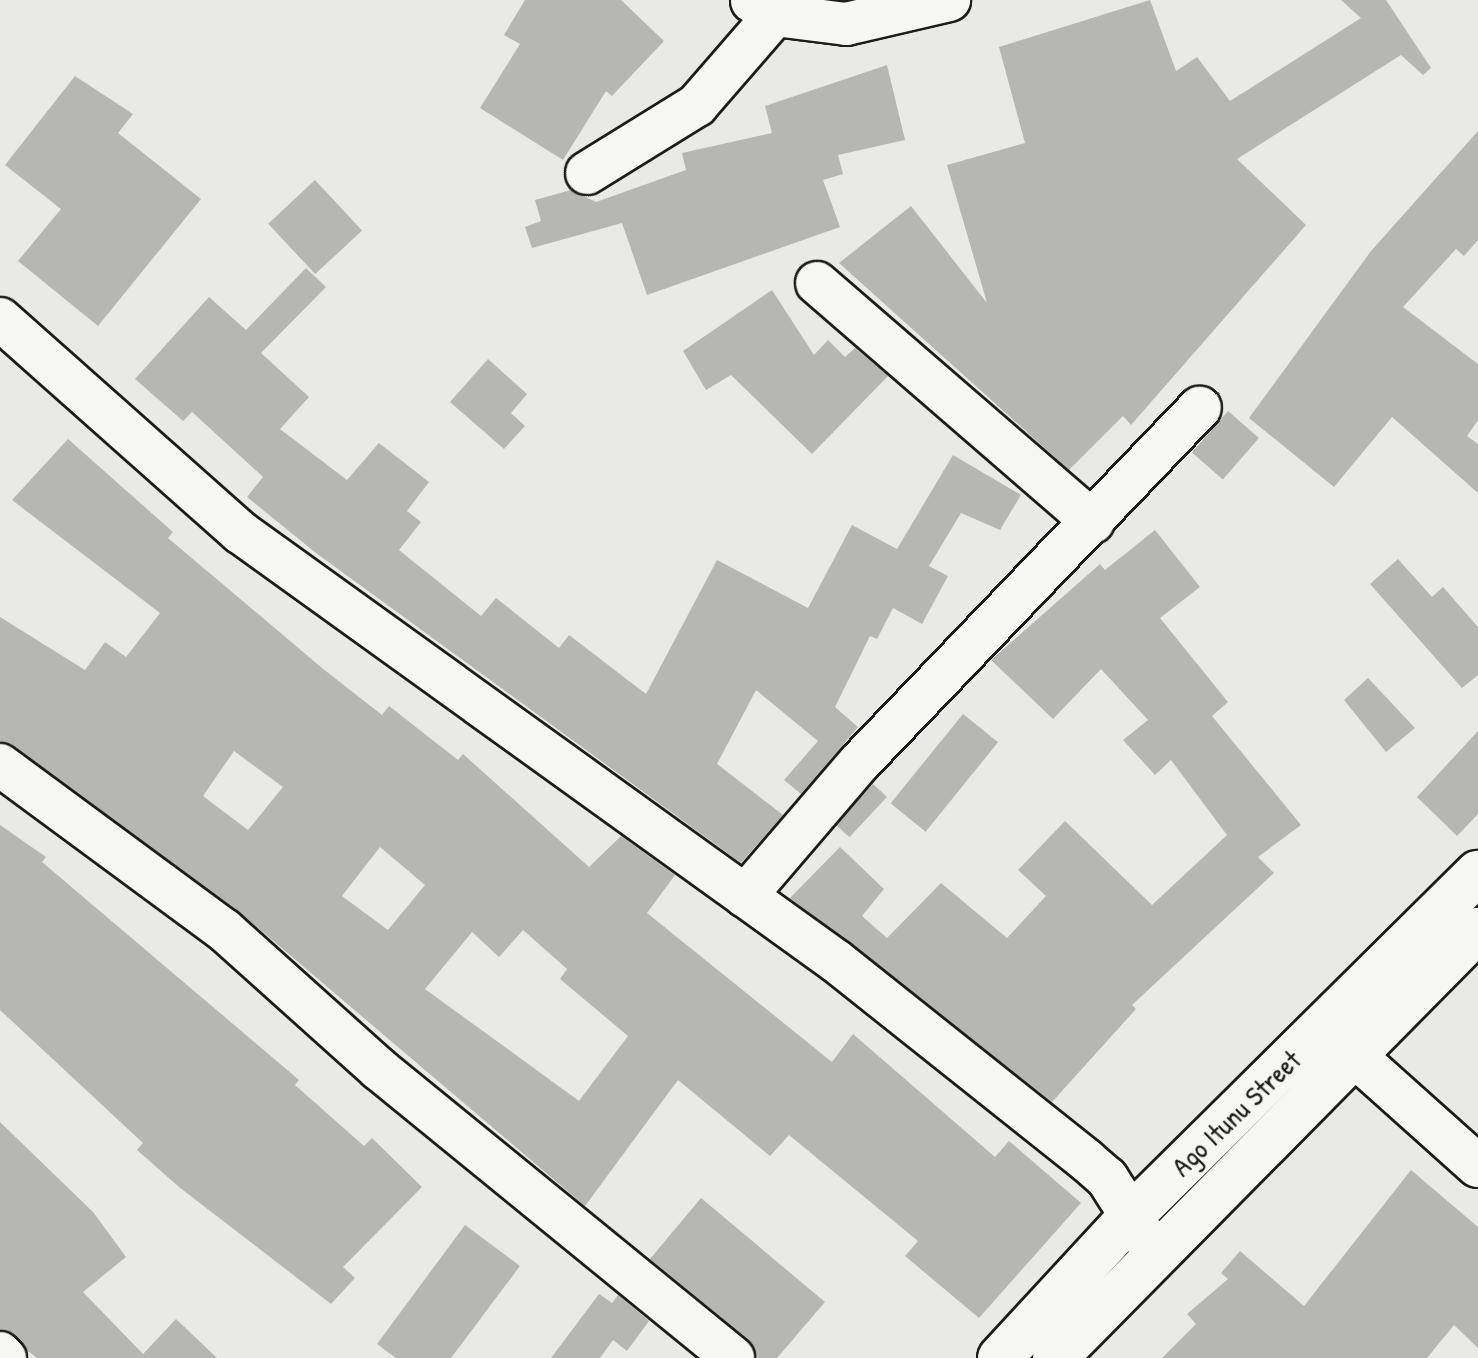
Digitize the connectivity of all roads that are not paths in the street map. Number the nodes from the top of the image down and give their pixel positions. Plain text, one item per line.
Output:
1 (949, 0) edge
2 (763, 8) edge
3 (587, 173) dead end
4 (817, 283) dead end
5 (0, 319) edge
6 (1200, 408) dead end
7 (1093, 522) junction
8 (0, 765) edge
9 (1478, 873) edge
10 (745, 896) junction
11 (1478, 930) edge
12 (1357, 1058) junction
13 (1478, 1166) edge
14 (1131, 1216) junction
15 (1156, 1256) junction
16 (1073, 1352) edge
17 (0, 1353) edge
18 (5, 1358) edge
19 (733, 1358) edge
20 (1000, 1358) edge

1 - 2 street
2 - 3 street
4 - 7 street
5 - 10 street
6 - 7 street
7 - 10 street
8 - 19 street
9 - 14 main road, Ago Itunu Street
10 - 14 street
11 - 12 main road, Ago Itunu Street
12 - 13 street
12 - 15 main road, Ago Itunu Street
14 - 15 street
14 - 20 main road, Ago Itunu Street
15 - 16 main road, Ago Itunu Street
17 - 18 street

